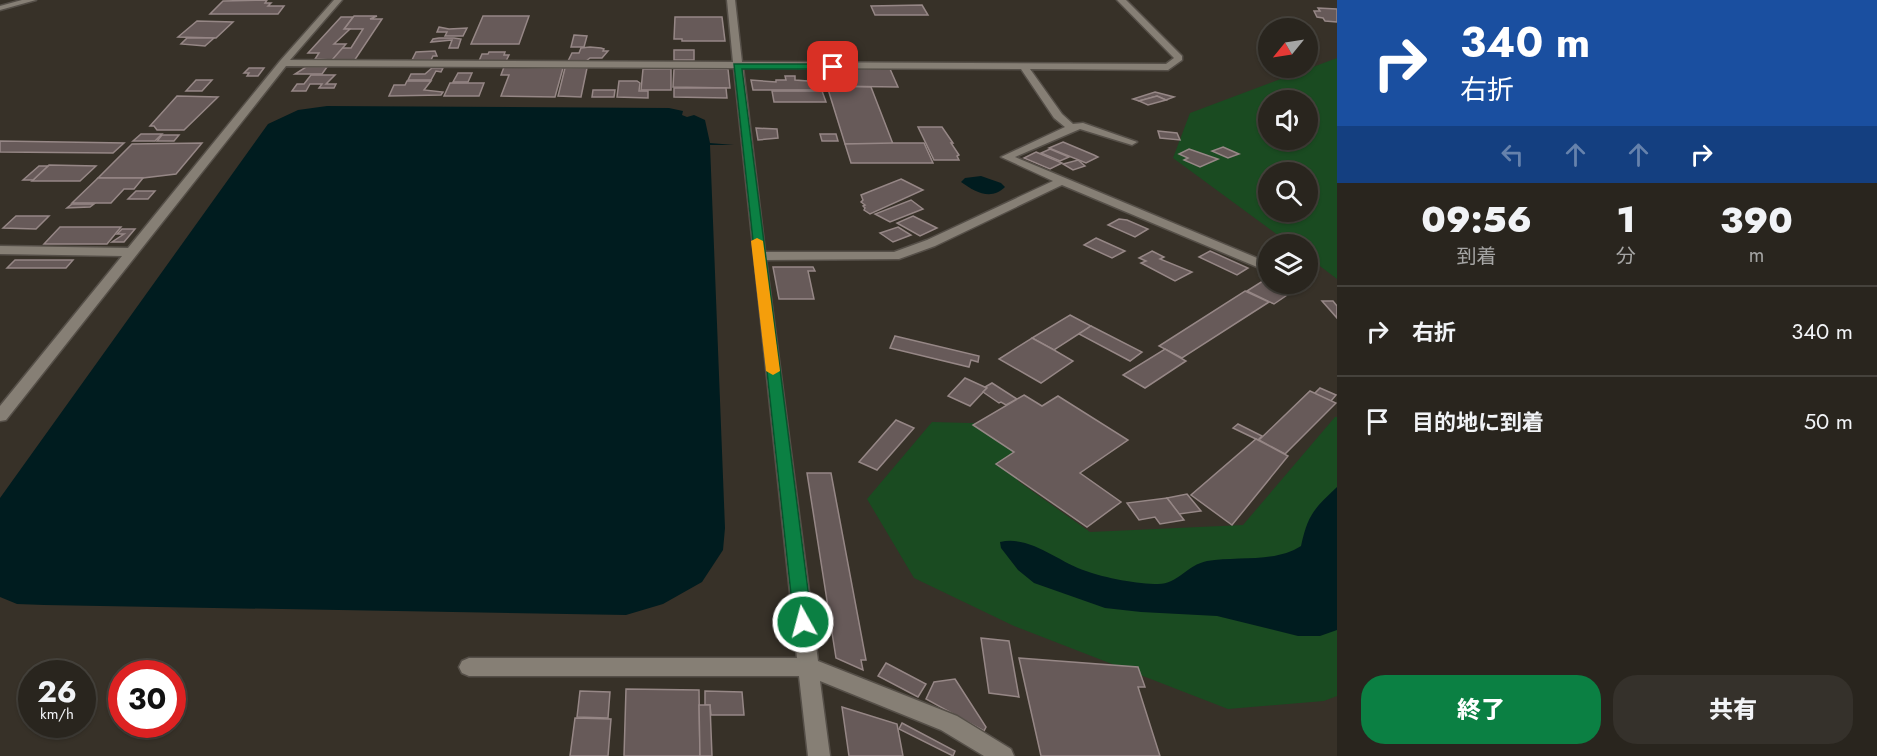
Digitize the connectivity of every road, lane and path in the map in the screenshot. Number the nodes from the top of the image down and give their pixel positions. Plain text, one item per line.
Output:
1 (32, 0) edge
2 (338, 0) edge
3 (731, 0) edge
4 (1121, 0) edge
5 (0, 8) edge
6 (283, 63) junction
7 (737, 66) junction
8 (1025, 68) junction
9 (1072, 128) junction
10 (1132, 142) dead end
11 (1062, 181) junction
12 (0, 250) edge
13 (131, 252) junction
14 (759, 256) junction
15 (1258, 263) edge
16 (0, 416) edge
17 (469, 667) dead end
18 (809, 668) junction
19 (819, 756) edge
20 (1003, 756) edge

1 - 5 street
2 - 6 street
3 - 7 street
4 - 8 street
6 - 7 street
6 - 13 street
7 - 8 street
7 - 14 street
8 - 9 street
9 - 10 street
9 - 11 street
11 - 14 street
11 - 15 street
12 - 13 street
13 - 16 street
14 - 18 street
17 - 18 street
18 - 19 street
18 - 20 street

